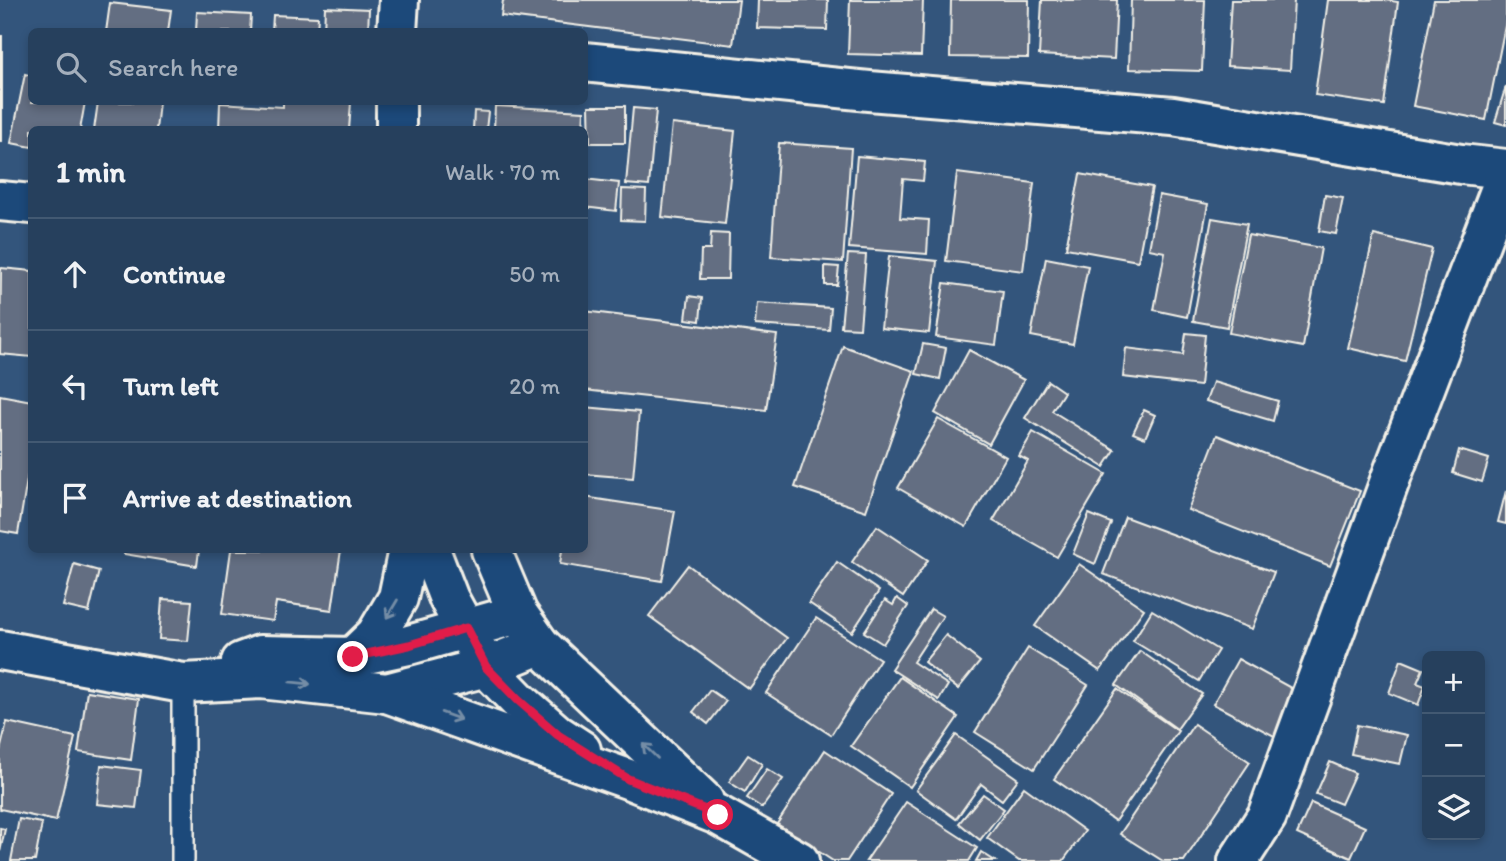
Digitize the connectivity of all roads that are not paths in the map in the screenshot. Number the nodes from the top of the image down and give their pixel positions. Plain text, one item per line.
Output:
1 (399, 0) edge
2 (397, 28) edge
3 (588, 62) edge
4 (396, 105) edge
5 (396, 126) edge
6 (1506, 169) edge
7 (1506, 175) edge
8 (0, 201) edge
9 (28, 204) edge
10 (407, 553) edge
11 (431, 553) edge
12 (492, 553) edge
13 (518, 614) junction
14 (466, 628) junction
15 (540, 645) junction
16 (0, 650) edge
17 (353, 657) junction
18 (486, 667) junction
19 (183, 683) junction
20 (387, 693) junction
21 (628, 779) junction
22 (718, 815) junction
23 (183, 861) edge
24 (799, 861) edge
25 (1238, 861) edge

1 - 2 street
3 - 6 street
4 - 5 street
7 - 25 street
8 - 9 street
10 -> 17 street
11 - 14 street
12 - 13 street
13 - 14 street
13 - 15 street
14 - 17 street
14 - 18 street
15 - 18 street
22 -> 15 street
16 - 19 street
17 - 19 street
18 - 20 street
18 - 21 street
19 -> 20 street
19 - 23 lane
20 -> 21 street
21 - 22 street
22 - 24 street

